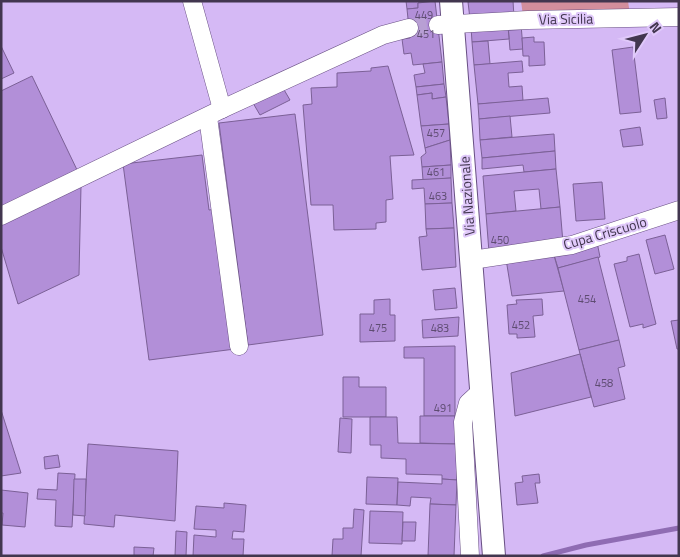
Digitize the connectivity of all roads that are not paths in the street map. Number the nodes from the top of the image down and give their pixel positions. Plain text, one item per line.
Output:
1 (192, 1) edge
2 (451, 1) edge
3 (679, 17) edge
4 (446, 25) junction
5 (409, 28) tunnel mouth
6 (215, 113) junction
7 (679, 210) edge
8 (1, 216) edge
9 (472, 260) junction
10 (239, 346) dead end
11 (481, 391) junction
12 (470, 556) edge
13 (494, 556) edge

1 - 6 street
2 - 4 main road, Via Nazionale
3 - 4 street, Via Sicilia
4 - 9 main road, Via Nazionale
5 - 6 street
6 - 8 street
6 - 10 street
7 - 9 street, Cupa Criscuolo
9 - 11 main road, Via Nazionale
11 - 12 street
11 - 13 main road, Via Nazionale

